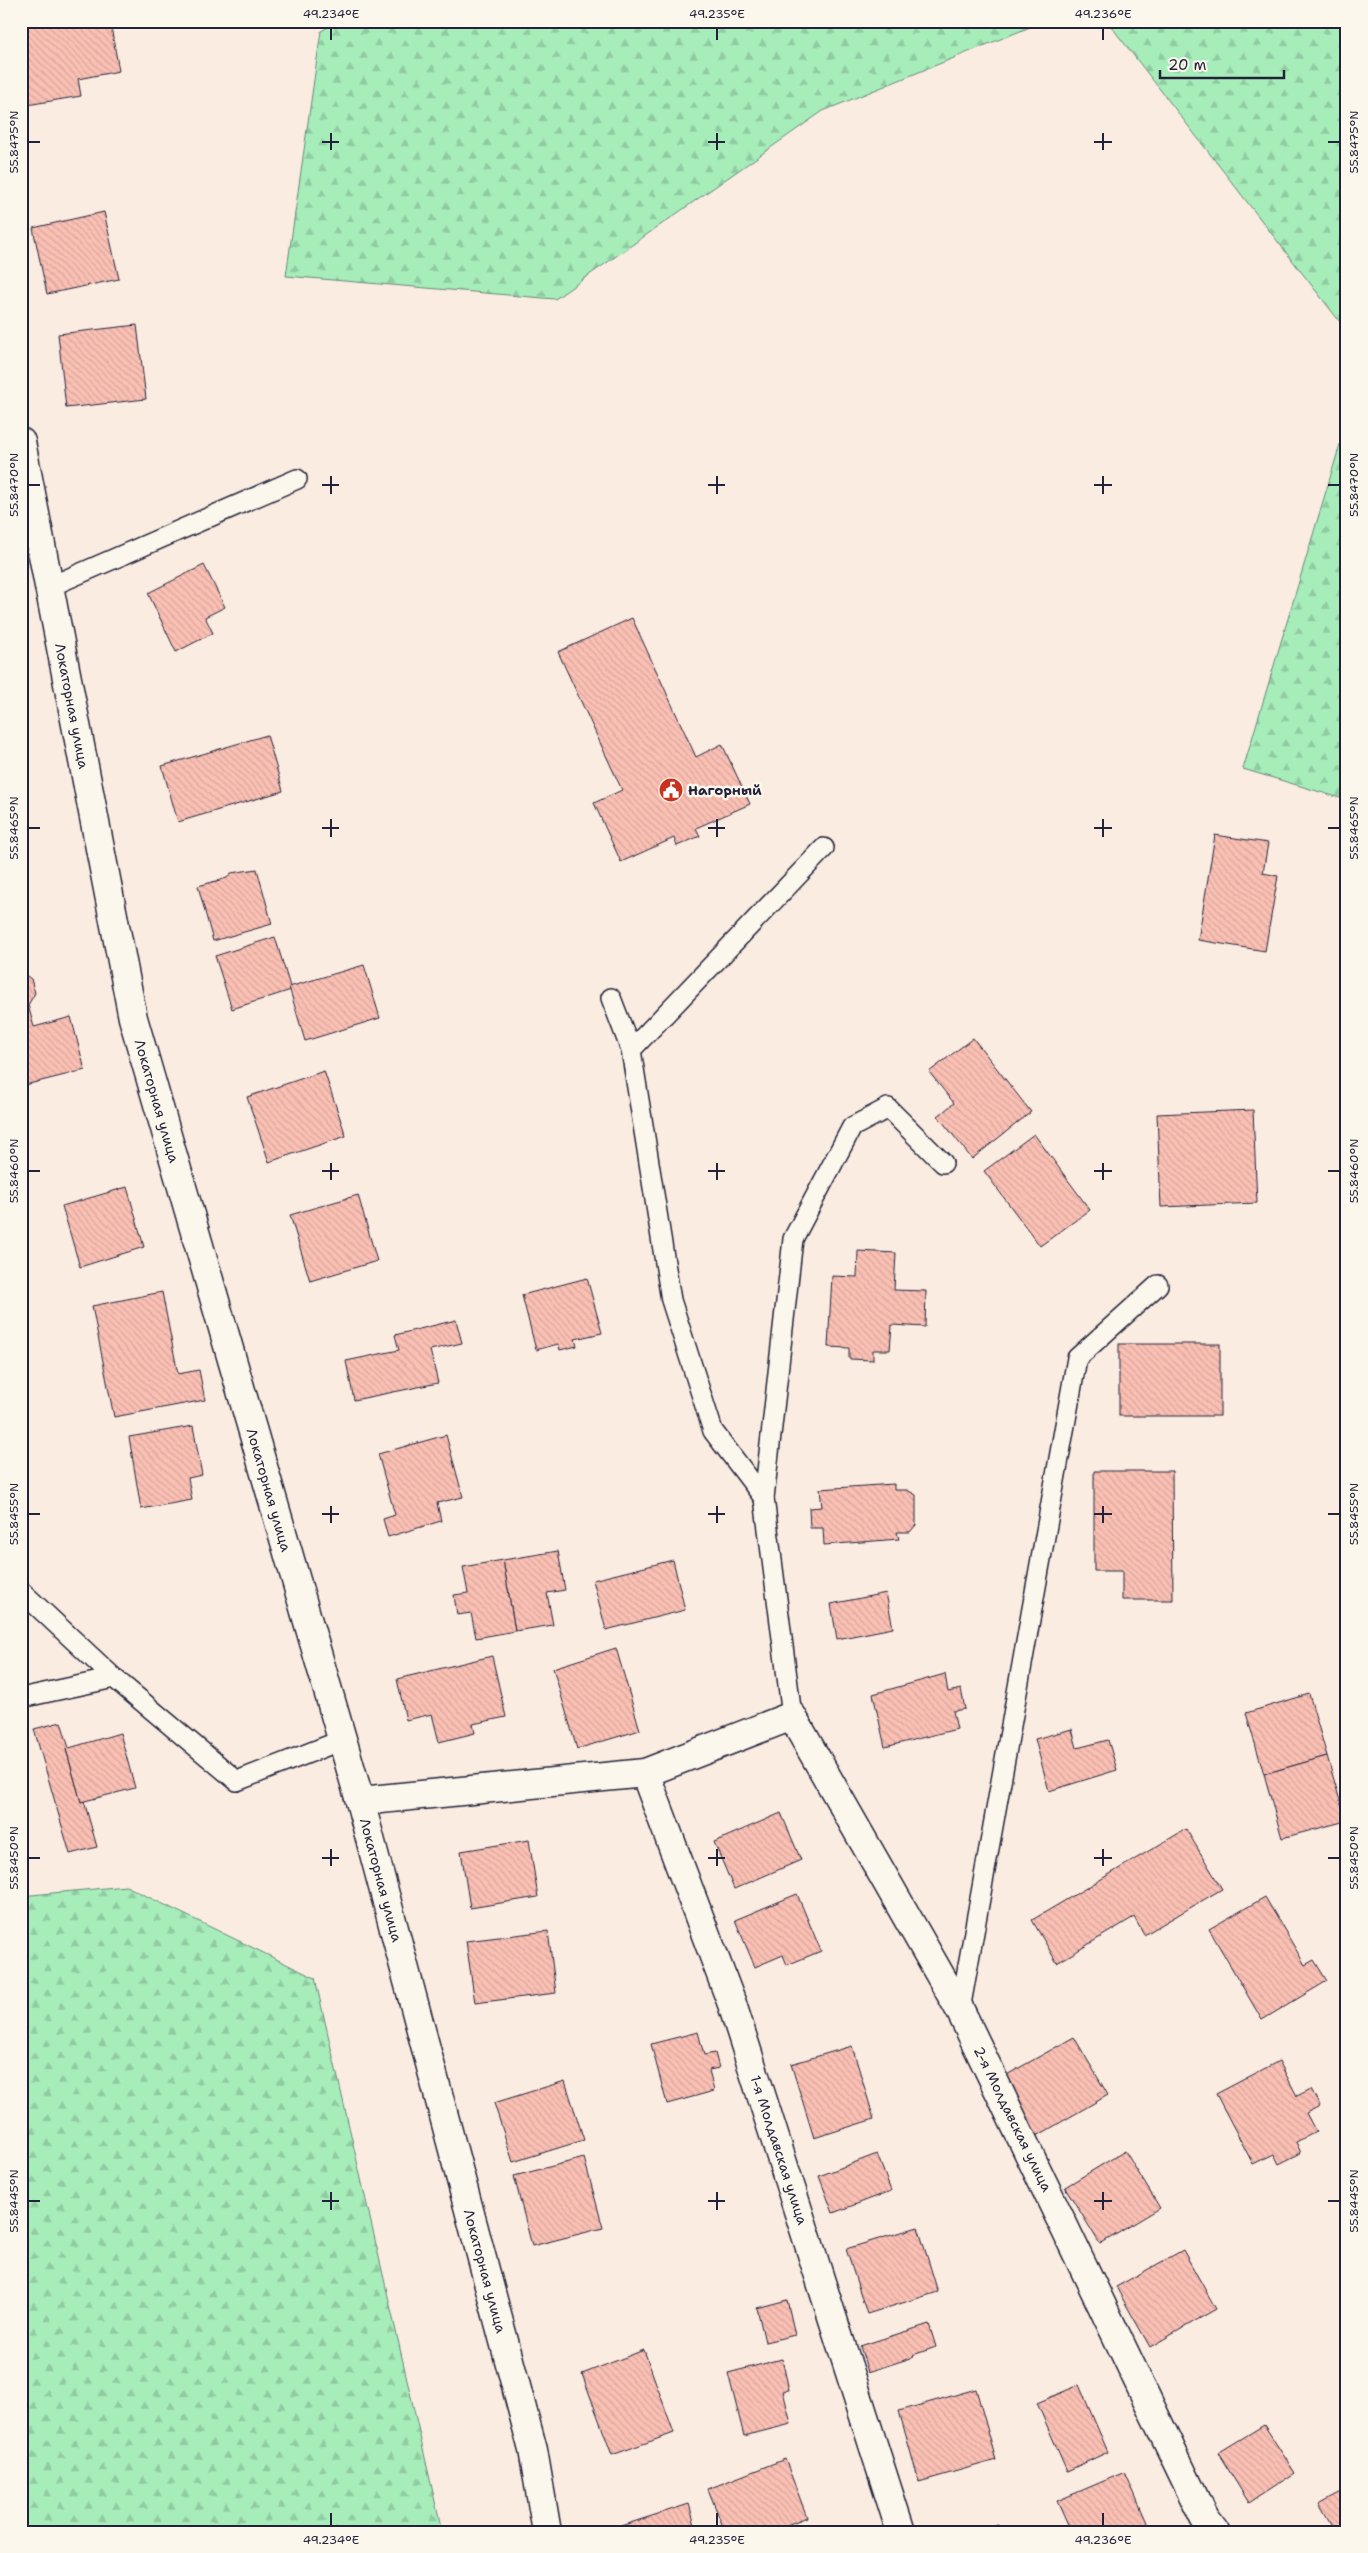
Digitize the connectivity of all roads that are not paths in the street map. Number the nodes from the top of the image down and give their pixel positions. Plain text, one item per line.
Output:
1 (21, 442) edge
2 (297, 479) dead end
3 (49, 587) junction
4 (824, 848) dead end
5 (610, 998) dead end
6 (631, 1050) junction
7 (943, 1163) dead end
8 (1158, 1285) dead end
9 (764, 1498) junction
10 (21, 1591) edge
11 (114, 1678) junction
12 (21, 1698) edge
13 (792, 1716) junction
14 (342, 1740) junction
15 (644, 1773) junction
16 (360, 1801) junction
17 (960, 2010) junction
18 (547, 2532) edge
19 (901, 2532) edge
20 (1216, 2532) edge

1 - 3 street, Локаторная улица
2 - 3 lane
3 - 14 street, Локаторная улица
4 - 6 lane
5 - 6 lane
6 - 9 lane
7 - 9 lane
8 - 17 lane
9 - 13 lane
10 - 11 lane
11 - 12 lane
11 - 14 lane
13 - 15 street
13 - 17 street, 2-я Молдавская улица
14 - 16 street, Локаторная улица
15 - 16 street
15 - 19 street, 1-я Молдавская улица
16 - 18 street, Локаторная улица
17 - 20 street, 2-я Молдавская улица

